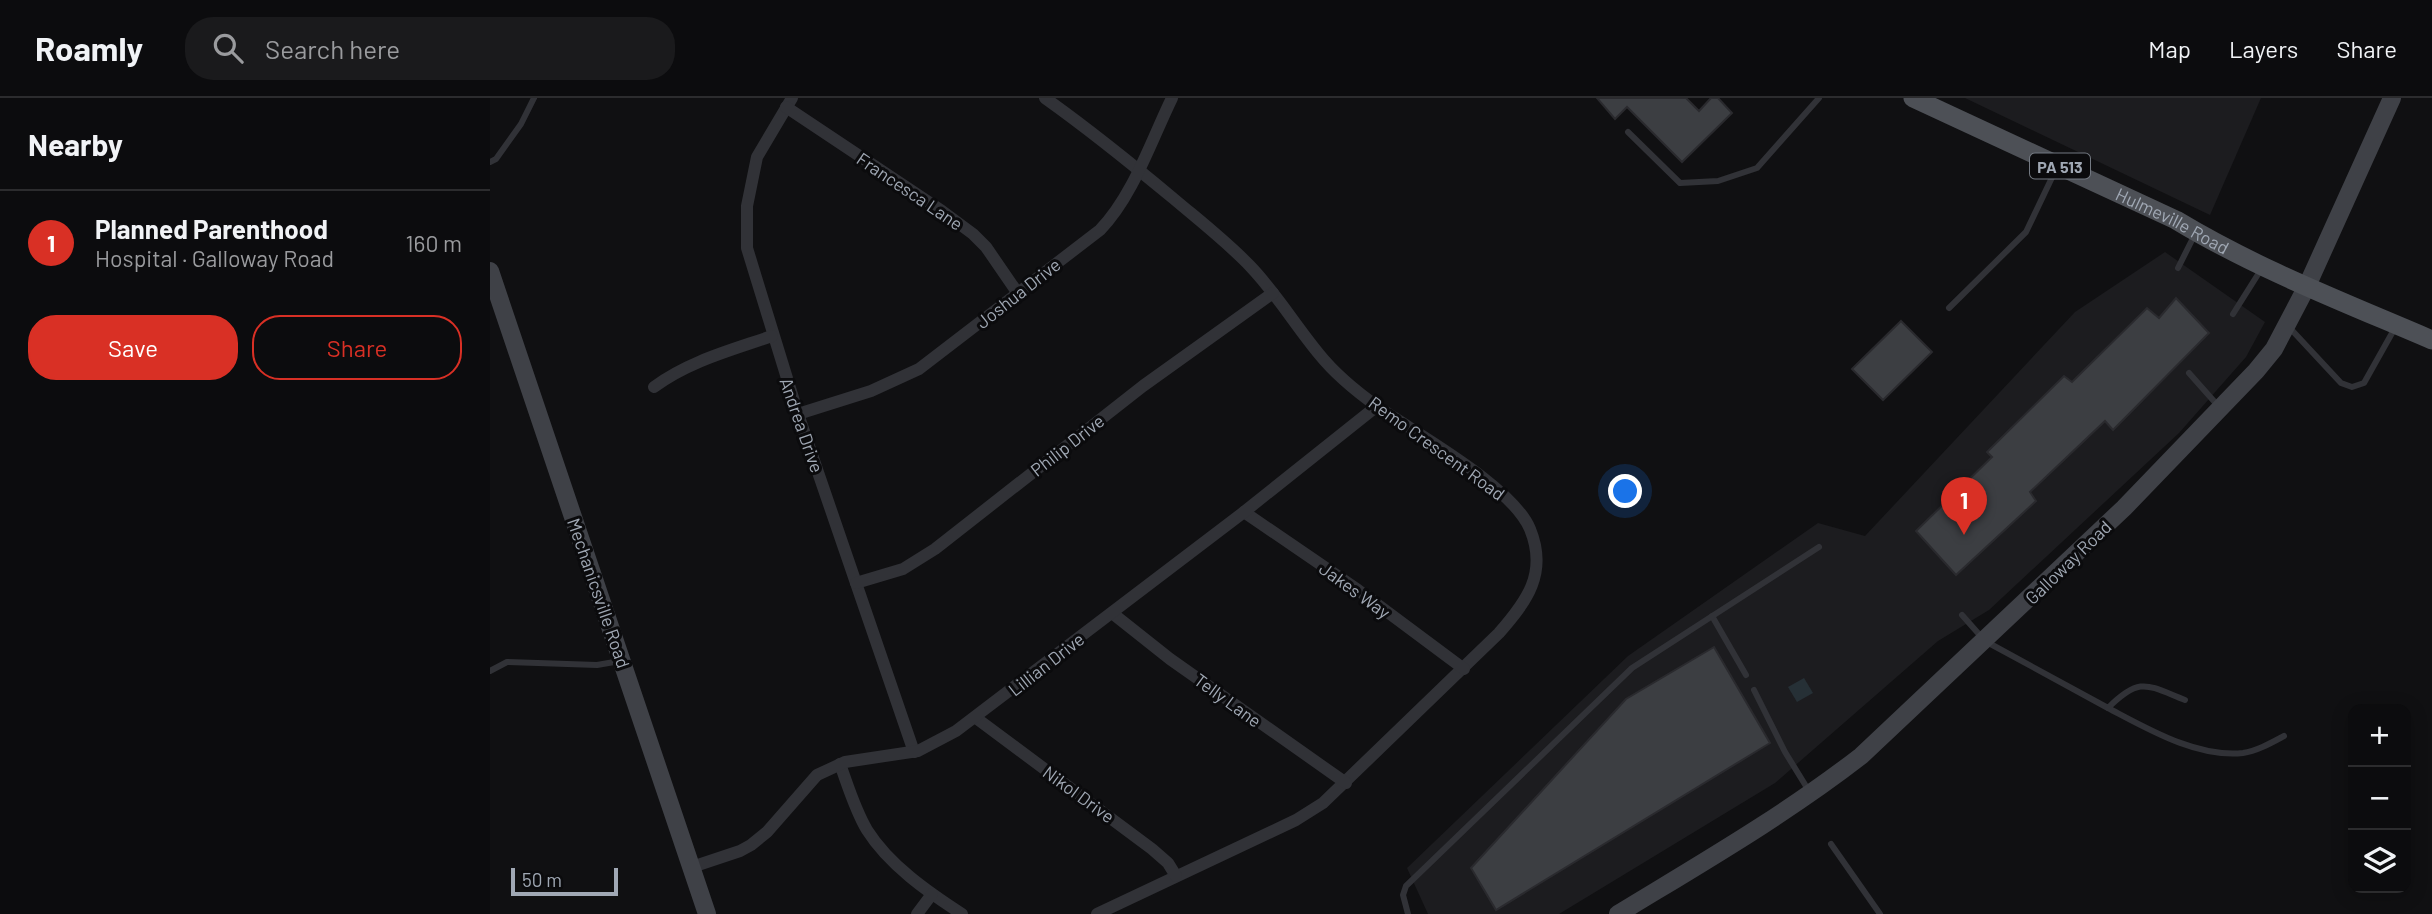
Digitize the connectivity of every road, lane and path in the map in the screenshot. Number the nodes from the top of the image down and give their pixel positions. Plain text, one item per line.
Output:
1 (534, 98) edge
2 (1045, 98) edge
3 (1172, 98) edge
4 (1819, 98) edge
5 (1913, 98) edge
6 (2392, 98) edge
7 (789, 103) edge
8 (1628, 132) dead end
9 (490, 162) edge
10 (2057, 165) junction
11 (1138, 169) junction
12 (2196, 232) junction
13 (2263, 266) junction
14 (2178, 268) dead end
15 (490, 271) edge
16 (2307, 286) junction
17 (1017, 292) junction
18 (1273, 293) junction
19 (1949, 309) dead end
20 (2233, 314) dead end
21 (2287, 325) junction
22 (2396, 325) junction
23 (772, 336) junction
24 (2432, 338) edge
25 (2189, 373) dead end
26 (654, 387) dead end
27 (1377, 406) junction
28 (2221, 409) junction
29 (798, 414) junction
30 (1244, 512) junction
31 (1819, 547) dead end
32 (856, 583) junction
33 (1112, 612) junction
34 (1962, 615) dead end
35 (1712, 616) junction
36 (1985, 641) junction
37 (622, 661) junction
38 (1464, 669) junction
39 (490, 671) edge
40 (1746, 675) dead end
41 (1754, 690) dead end
42 (2185, 700) dead end
43 (2108, 708) junction
44 (976, 718) junction
45 (2284, 736) dead end
46 (914, 752) junction
47 (840, 764) junction
48 (1346, 783) junction
49 (1811, 793) junction
50 (1831, 844) dead end
51 (692, 867) junction
52 (1176, 876) junction
53 (932, 894) junction
54 (708, 914) edge
55 (917, 914) edge
56 (962, 914) edge
57 (1097, 914) edge
58 (1408, 914) edge
59 (1618, 914) edge
60 (1880, 914) edge

1 - 9 lane
2 - 11 street, Remo Crescent Road
3 - 11 street, Joshua Drive
4 - 8 lane
5 - 10 main road, Hulmeville Road / PA 513
6 - 16 main road, Galloway Road
7 - 17 street, Francesca Lane
7 - 23 street, Andrea Drive
10 - 12 main road, Hulmeville Road / PA 513
10 - 19 lane
11 - 17 street, Joshua Drive
11 - 18 street, Remo Crescent Road
12 - 13 main road, Hulmeville Road / PA 513
12 - 14 lane
13 - 16 main road, Hulmeville Road / PA 513
13 - 20 lane
15 - 37 main road, Mechanicsville Road
16 - 21 main road, Galloway Road
16 - 22 main road, Hulmeville Road / PA 513
17 - 29 street, Joshua Drive
18 - 27 street, Remo Crescent Road
18 - 32 street, Philip Drive
21 - 22 lane
21 - 28 main road, Galloway Road
22 - 24 main road, Hulmeville Road / PA 513
23 - 26 street
23 - 29 street, Andrea Drive
25 - 28 lane
27 - 30 street, Lillian Drive
27 - 38 street, Remo Crescent Road
28 - 36 main road, Galloway Road
29 - 32 street, Andrea Drive
30 - 33 street, Lillian Drive
30 - 38 street, Jakes Way
31 - 35 lane
32 - 46 street, Andrea Drive
33 - 44 street, Lillian Drive
33 - 48 street, Telly Lane
34 - 36 lane
35 - 40 lane
35 - 58 lane
36 - 43 lane
36 - 49 main road, Galloway Road
37 - 39 lane
37 - 51 main road, Mechanicsville Road
38 - 48 street, Remo Crescent Road
41 - 49 lane
42 - 43 lane
43 - 45 lane
44 - 46 street, Lillian Drive
44 - 52 street, Nikol Drive
46 - 47 street, Lillian Drive
47 - 51 street, Lillian Drive
47 - 53 street
48 - 52 street, Remo Crescent Road
49 - 59 main road, Galloway Road
50 - 60 lane
51 - 54 main road, Mechanicsville Road
52 - 57 street, Remo Crescent Road
53 - 55 street
53 - 56 street

